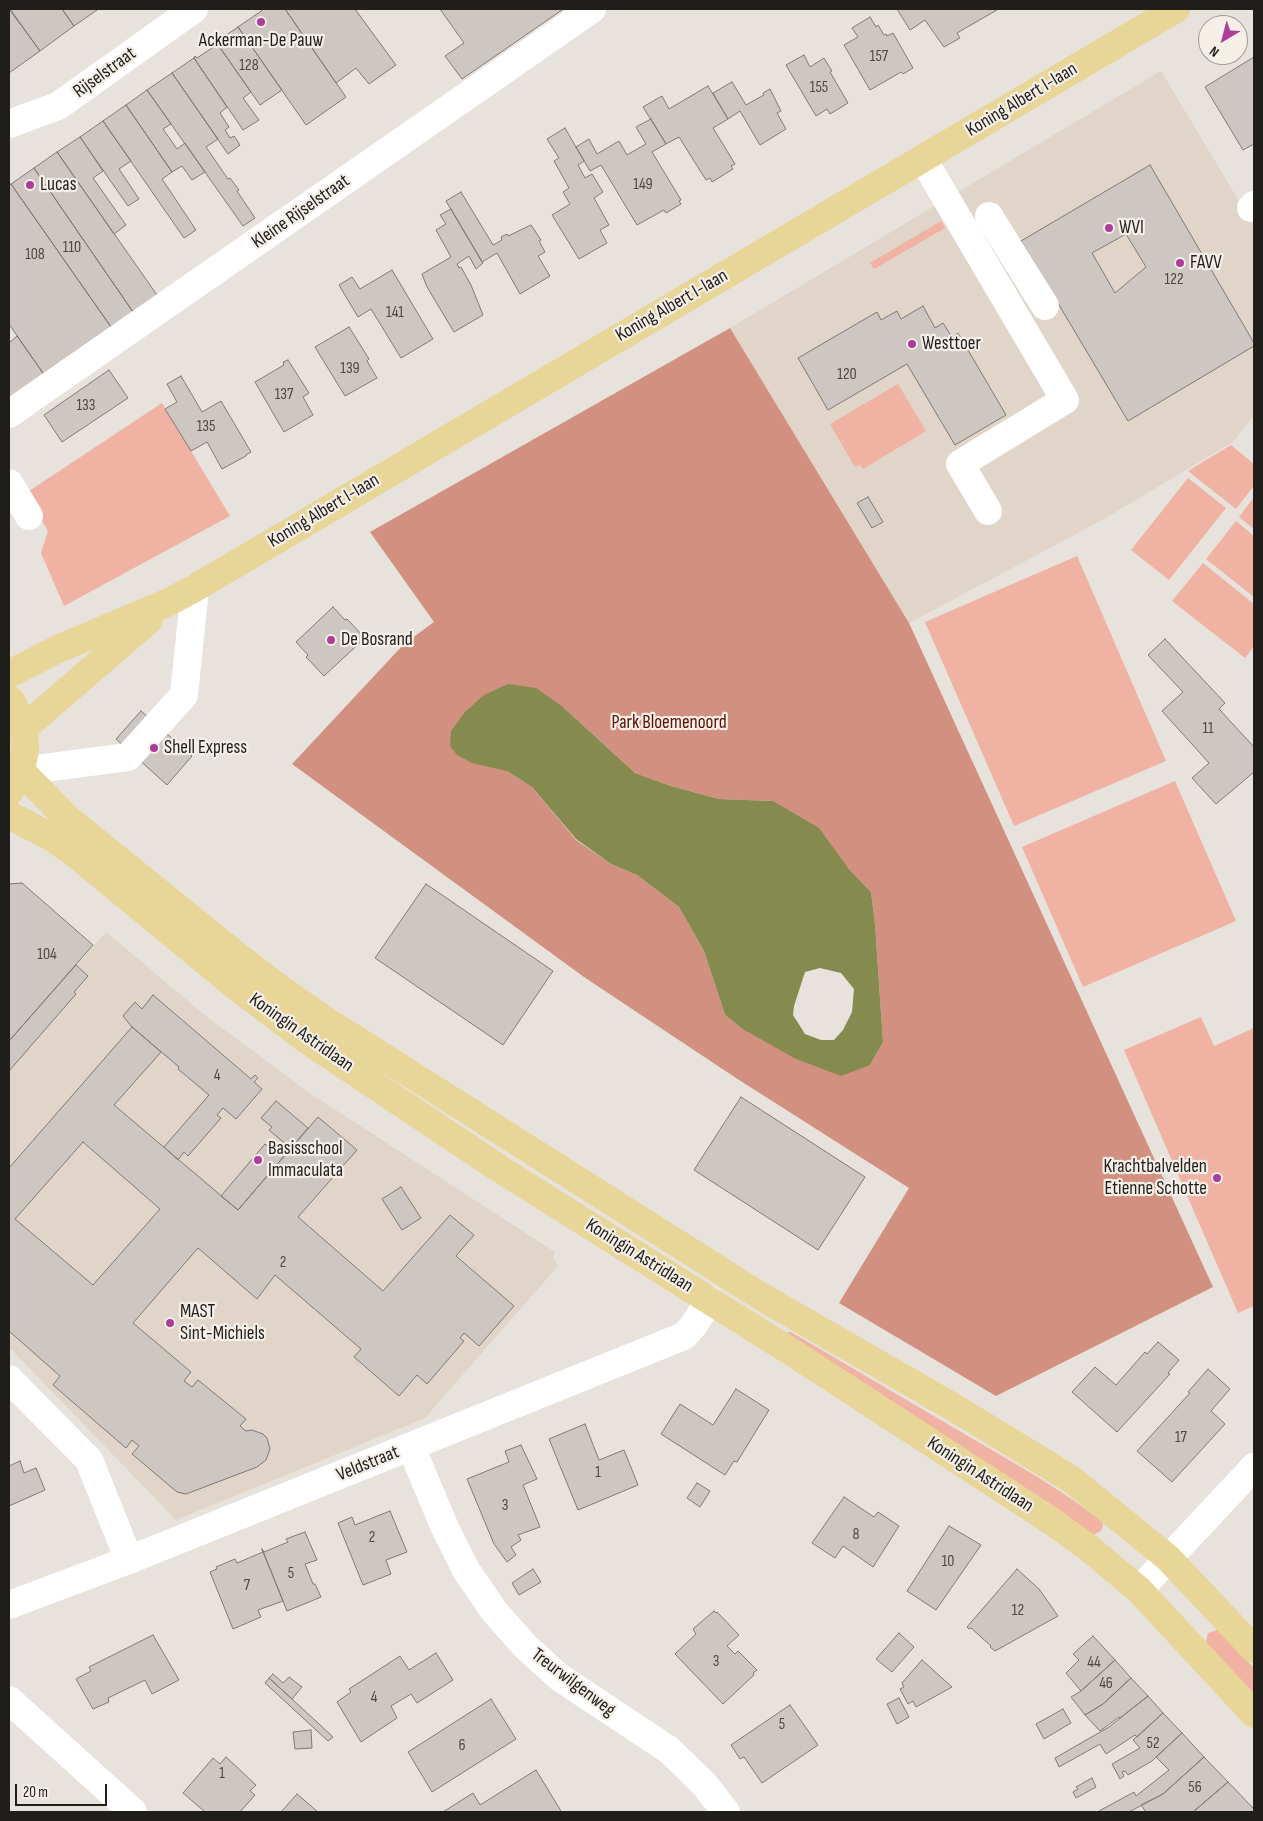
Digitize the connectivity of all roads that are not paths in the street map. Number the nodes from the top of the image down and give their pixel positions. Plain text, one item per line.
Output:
1 (194, 9) edge
2 (592, 9) edge
3 (1176, 9) edge
4 (9, 124) edge
5 (923, 159) junction
6 (989, 216) dead end
7 (1045, 306) dead end
8 (9, 414) edge
9 (9, 483) edge
10 (988, 511) dead end
11 (29, 516) dead end
12 (195, 588) junction
13 (169, 602) junction
14 (9, 674) edge
15 (9, 699) edge
16 (24, 728) junction
17 (15, 781) edge
18 (9, 815) edge
19 (710, 1300) junction
20 (9, 1379) edge
21 (411, 1447) junction
22 (1254, 1467) edge
23 (1168, 1558) junction
24 (130, 1560) junction
25 (1139, 1590) junction
26 (9, 1605) edge
27 (1254, 1649) edge
28 (9, 1700) edge
29 (1254, 1714) edge
30 (133, 1812) edge
31 (726, 1812) edge

1 - 4 street, Rijselstraat
2 - 8 street, Kleine Rijselstraat
3 - 5 main road, Koning Albert I-laan
5 - 10 street
5 - 12 main road, Koning Albert I-laan
6 - 7 street
9 - 11 street
12 - 13 main road, Koning Albert I-laan
12 - 17 street
13 - 14 main road, Koning Albert I-laan
13 - 16 main road, Koning Albert I-laan
15 - 16 main road
16 - 17 main road
17 - 23 main road, Koningin Astridlaan
18 - 19 main road, Koningin Astridlaan
19 - 21 street, Veldstraat
19 - 25 main road, Koningin Astridlaan
20 - 24 street
21 - 24 street, Veldstraat
21 - 31 street, Treurwilgenweg
22 - 23 street
23 - 25 street
23 - 27 main road, Koningin Astridlaan
24 - 26 street, Veldstraat
25 - 29 main road, Koningin Astridlaan
28 - 30 street

